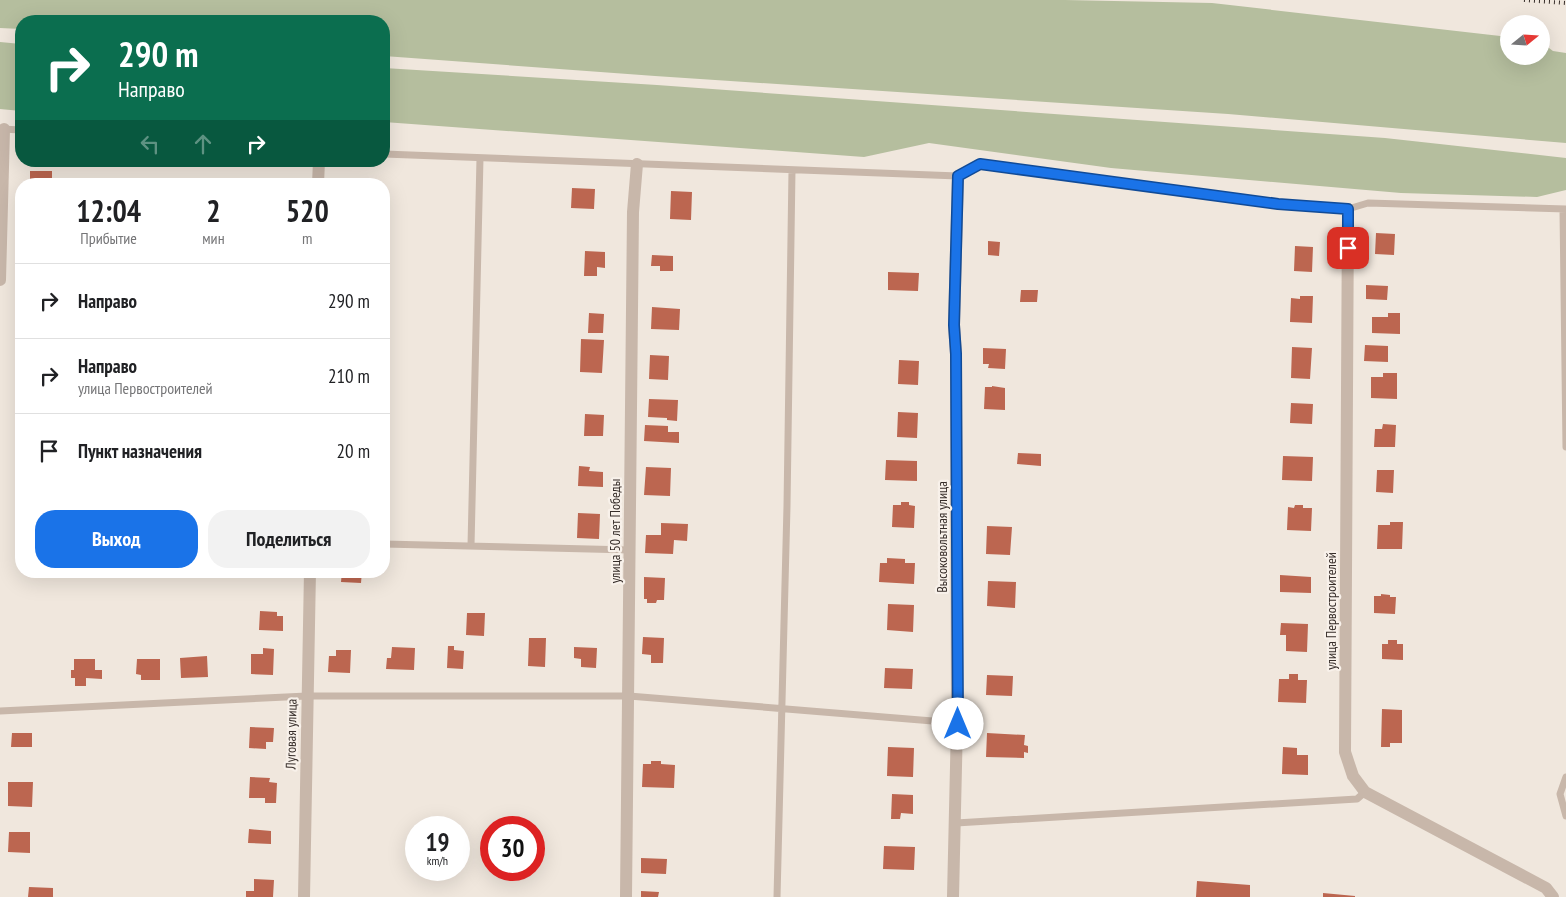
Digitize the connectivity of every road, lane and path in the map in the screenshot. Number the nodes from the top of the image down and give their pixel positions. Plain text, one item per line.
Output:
1 (2, 129) edge
2 (15, 130) edge
3 (390, 154) edge
4 (480, 158) junction
5 (637, 164) junction
6 (792, 170) junction
7 (958, 176) junction
8 (1348, 209) junction
9 (1564, 209) edge
10 (0, 280) edge
11 (1566, 447) edge
12 (390, 544) edge
13 (472, 546) junction
14 (630, 550) junction
15 (310, 578) edge
16 (307, 696) junction
17 (629, 696) junction
18 (781, 708) junction
19 (0, 711) edge
20 (958, 724) junction
21 (1566, 777) edge
22 (1365, 792) junction
23 (1566, 816) edge
24 (956, 823) junction
25 (304, 897) edge
26 (626, 897) edge
27 (777, 897) edge
28 (953, 897) edge
29 (1553, 897) edge

1 - 2 lane
1 - 10 street
3 - 4 lane
4 - 5 lane
4 - 13 lane
5 - 6 lane
5 - 14 street, улица 50 лет Победы
6 - 7 lane
6 - 18 lane
7 - 8 lane
7 - 20 street, Высоковольтная улица
8 - 9 lane
8 - 22 street, улица Первостроителей
9 - 11 lane
12 - 13 lane
13 - 14 lane
14 - 17 street, улица 50 лет Победы
15 - 16 street, Луговая улица
16 - 17 lane
16 - 19 lane
16 - 25 street, Луговая улица
17 - 18 lane
17 - 26 street, улица 50 лет Победы
18 - 20 lane
18 - 27 lane
20 - 24 street, Высоковольтная улица
21 - 23 lane
22 - 24 lane
22 - 29 street, улица Первостроителей
24 - 28 street, Высоковольтная улица

